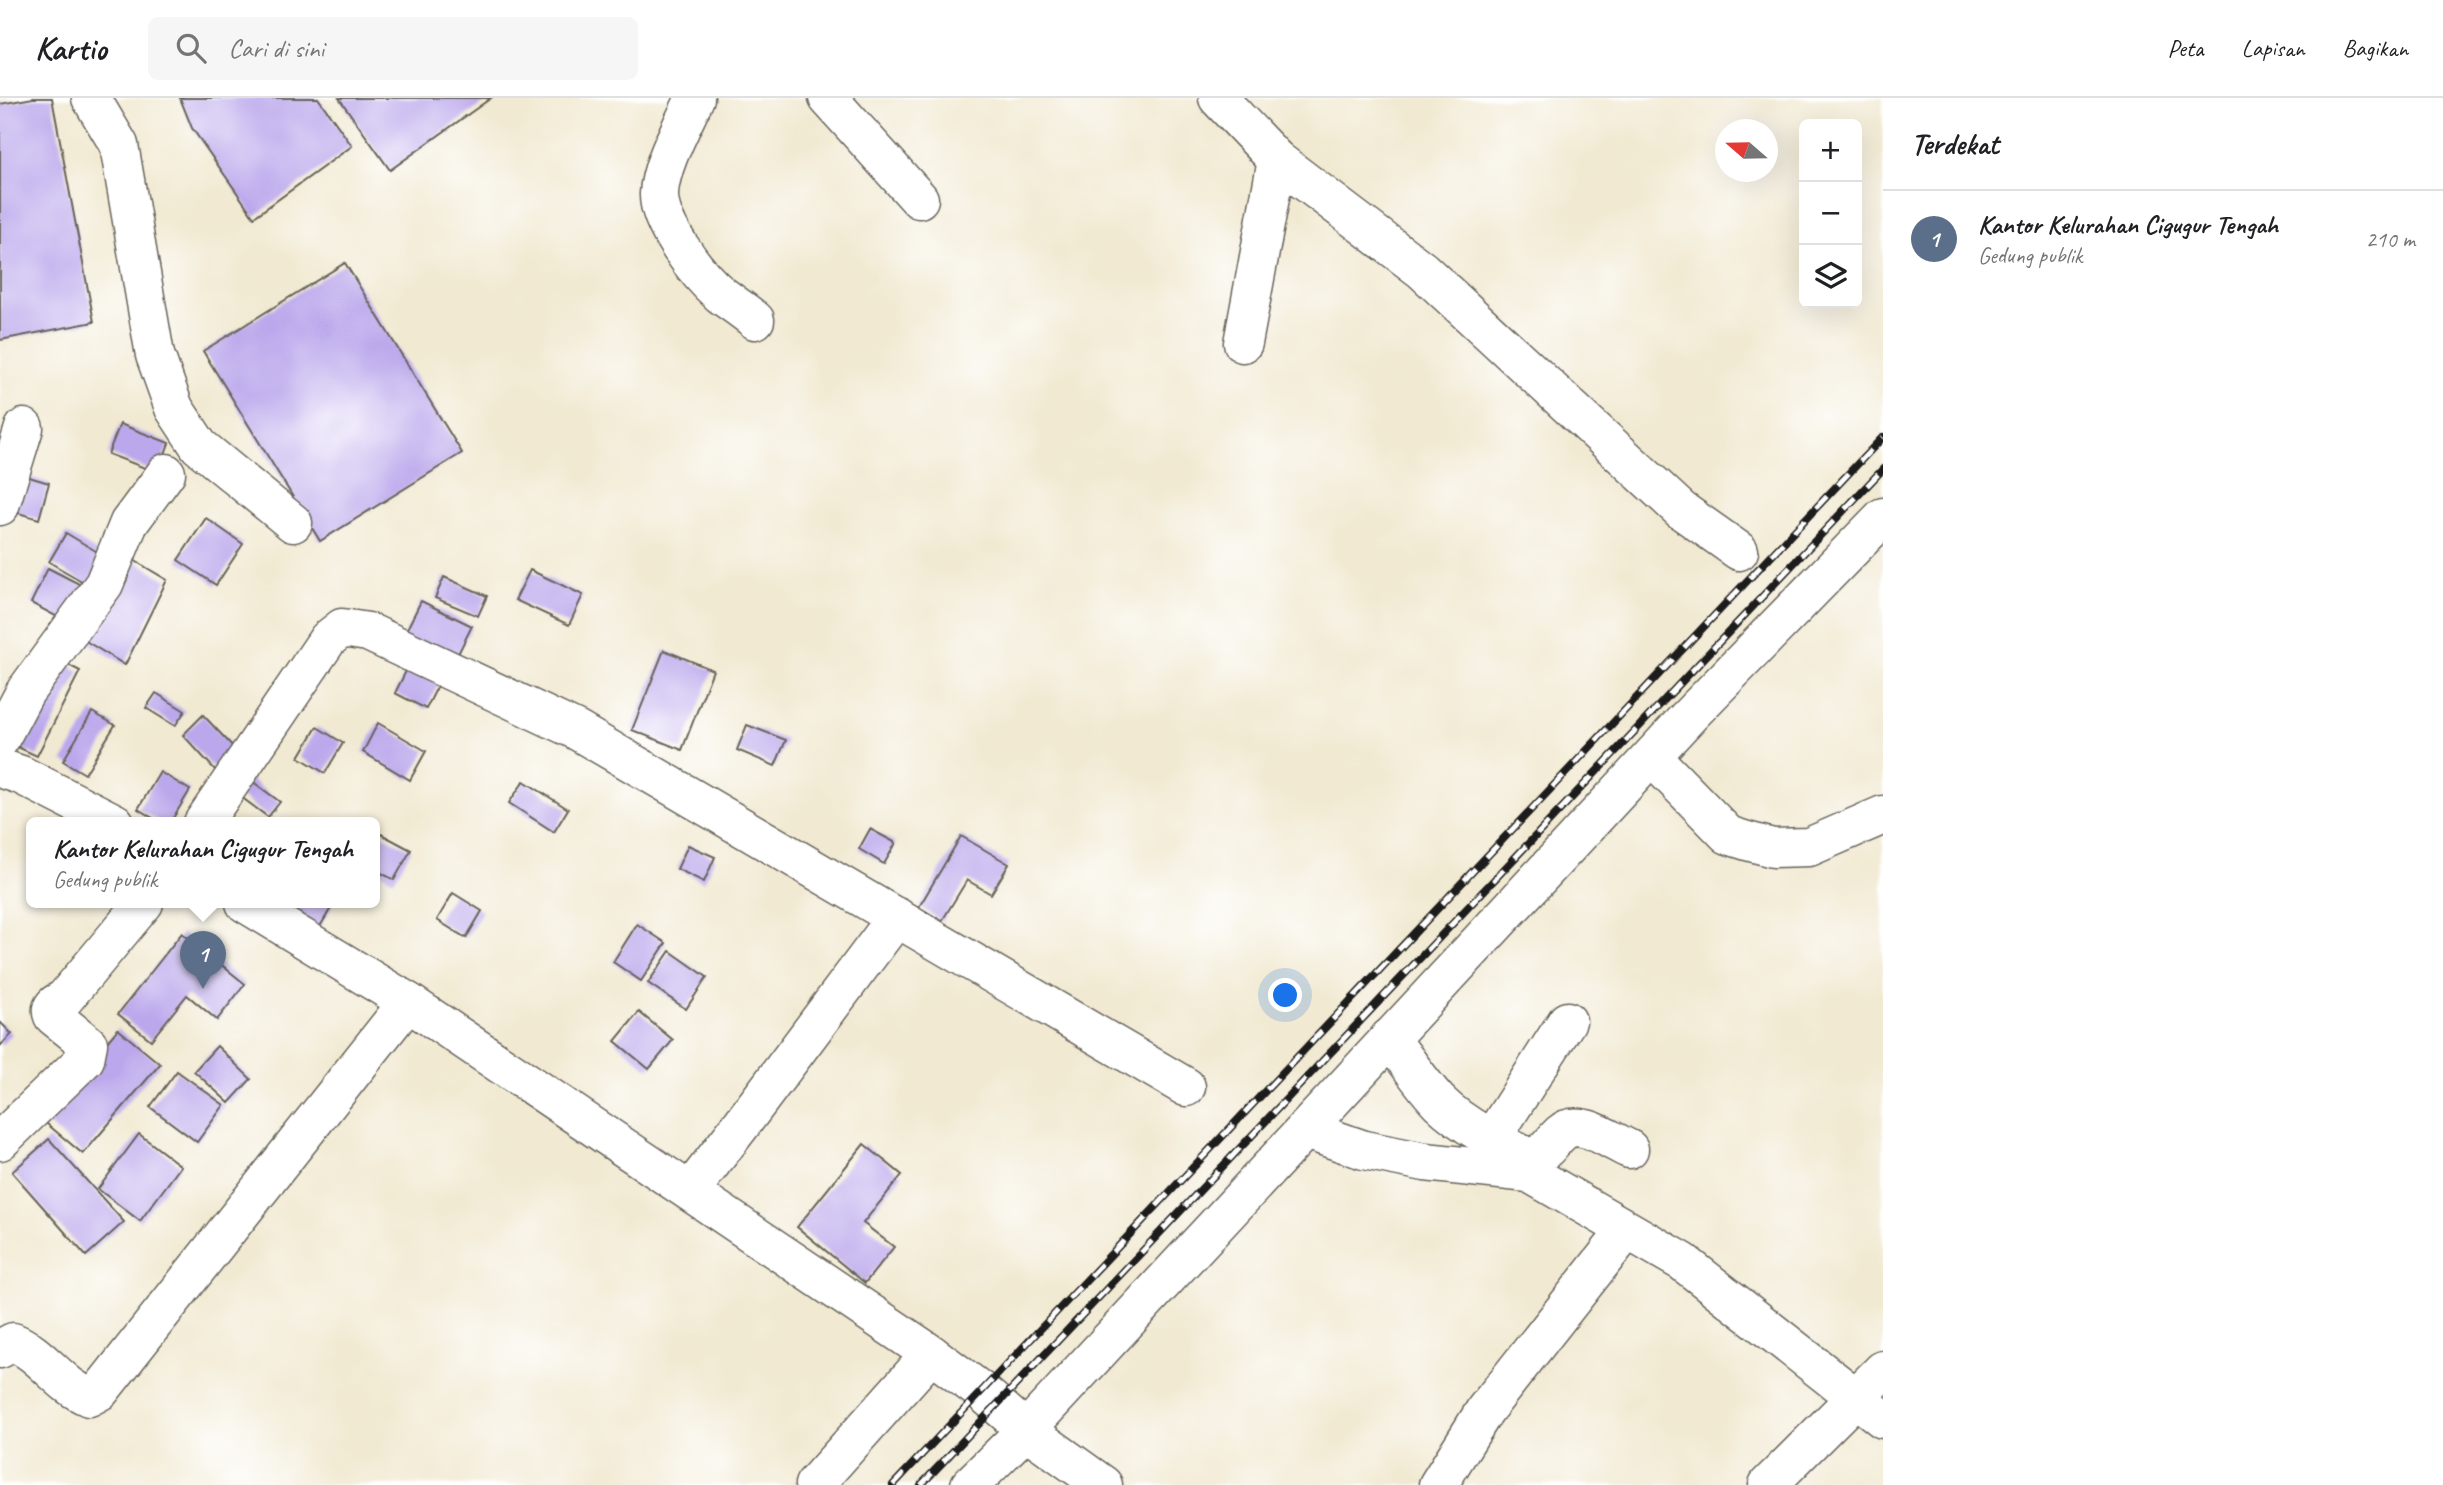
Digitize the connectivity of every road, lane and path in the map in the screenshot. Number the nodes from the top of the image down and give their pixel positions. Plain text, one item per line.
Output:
1 (92, 98) edge
2 (695, 98) edge
3 (828, 98) edge
4 (1219, 98) edge
5 (1277, 160) junction
6 (919, 199) dead end
7 (755, 320) dead end
8 (1243, 344) dead end
9 (24, 428) dead end
10 (166, 473) dead end
11 (0, 506) edge
12 (1883, 517) edge
13 (293, 523) dead end
14 (1739, 551) dead end
15 (0, 739) edge
16 (1652, 757) junction
17 (0, 768) edge
18 (1883, 815) edge
19 (103, 817) edge
20 (207, 817) edge
21 (140, 908) edge
22 (253, 908) edge
23 (897, 917) junction
24 (408, 1002) junction
25 (1567, 1021) dead end
26 (1389, 1038) junction
27 (1186, 1087) dead end
28 (1306, 1130) junction
29 (1492, 1138) junction
30 (0, 1141) edge
31 (1629, 1149) dead end
32 (690, 1191) junction
33 (1626, 1231) junction
34 (0, 1349) edge
35 (930, 1354) junction
36 (1883, 1370) edge
37 (1870, 1408) edge
38 (1026, 1430) junction
39 (814, 1485) edge
40 (970, 1485) edge
41 (1103, 1485) edge
42 (1438, 1485) edge
43 (1768, 1485) edge

1 - 13 street
2 - 7 street
3 - 6 street
4 - 5 street
5 - 8 street
5 - 14 street
9 - 11 street
10 - 15 street
12 - 16 street
16 - 18 street
16 - 26 street
17 - 19 street
20 - 23 street
21 - 30 street
22 - 24 street
23 - 27 street
23 - 32 street
24 - 32 street
24 - 34 street
25 - 29 street
26 - 28 street
26 - 29 street
28 - 33 street
28 - 38 street
29 - 31 street
32 - 35 street
33 - 37 street
33 - 42 street
35 - 38 street
35 - 39 street
36 - 37 street
37 - 43 street
38 - 40 street
38 - 41 street

